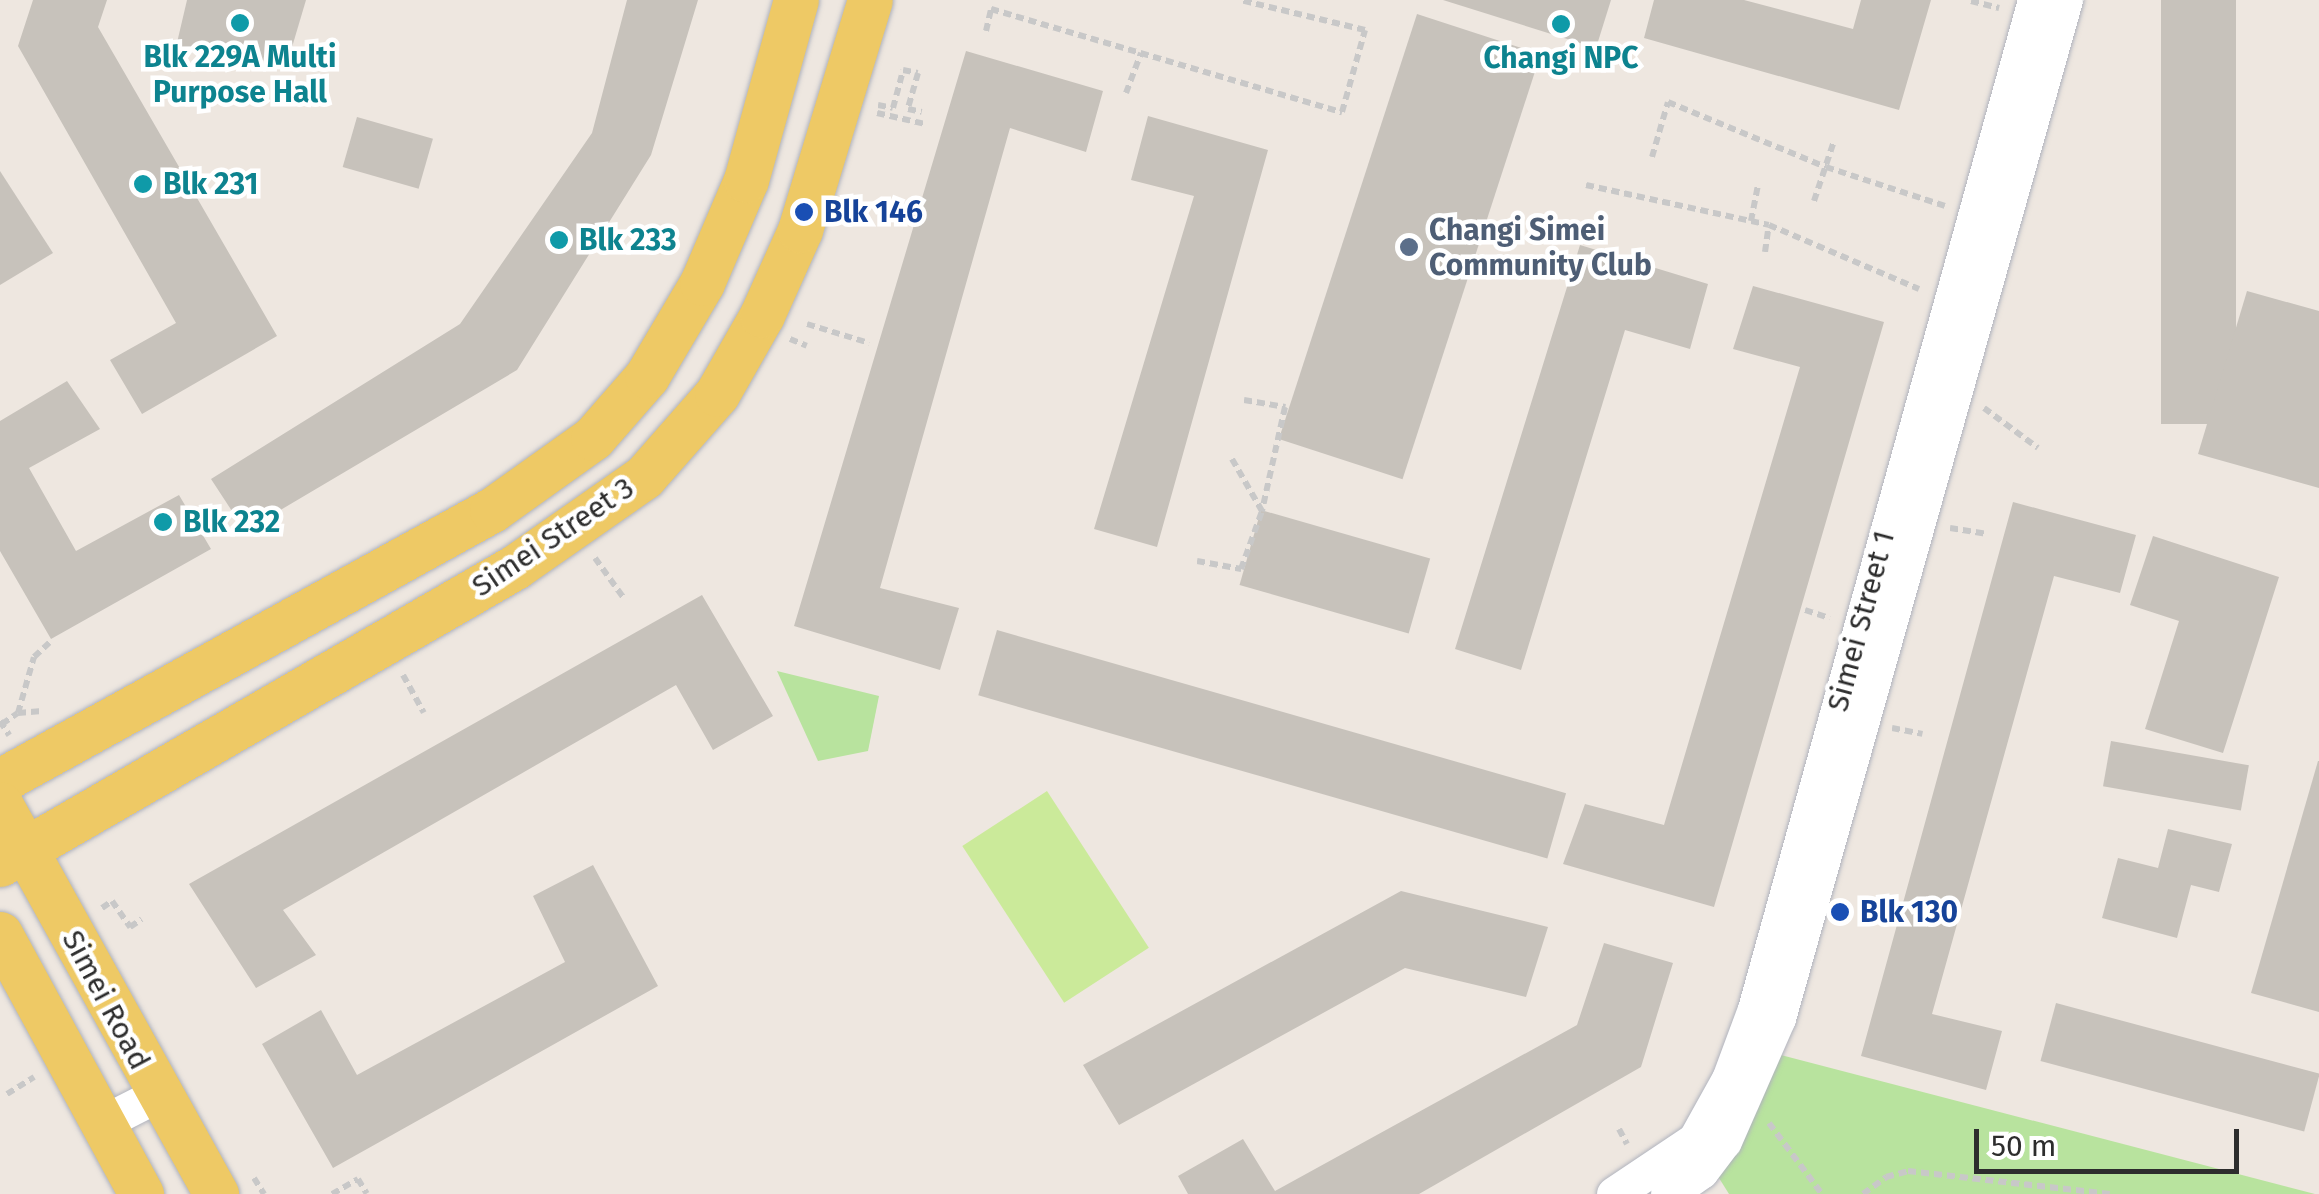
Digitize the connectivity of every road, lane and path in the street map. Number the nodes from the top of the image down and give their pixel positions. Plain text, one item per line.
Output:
1 (796, 0) edge
2 (870, 0) edge
3 (1240, 0) edge
4 (1971, 0) edge
5 (2065, 0) edge
6 (2020, 5) edge
7 (986, 31) dead end
8 (1141, 53) junction
9 (1126, 93) dead end
10 (922, 112) dead end
11 (925, 124) dead end
12 (1834, 141) dead end
13 (1652, 157) dead end
14 (1826, 166) junction
15 (1586, 185) dead end
16 (1758, 186) dead end
17 (1814, 201) dead end
18 (1951, 208) dead end
19 (1751, 221) junction
20 (1770, 225) junction
21 (1765, 252) dead end
22 (1920, 289) dead end
23 (808, 324) dead end
24 (869, 343) dead end
25 (1244, 400) dead end
26 (1979, 404) dead end
27 (2038, 448) dead end
28 (1232, 459) dead end
29 (1262, 511) junction
30 (1944, 527) dead end
31 (1988, 534) dead end
32 (1197, 561) dead end
33 (609, 577) dead end
34 (623, 598) dead end
35 (1805, 610) dead end
36 (1842, 622) dead end
37 (49, 643) dead end
38 (412, 690) dead end
39 (56, 705) dead end
40 (18, 713) junction
41 (424, 713) dead end
42 (2, 724) edge
43 (1886, 726) dead end
44 (1922, 734) dead end
45 (0, 781) edge
46 (0, 804) edge
47 (12, 856) edge
48 (112, 901) dead end
49 (142, 918) dead end
50 (0, 934) edge
51 (44, 1071) dead end
52 (7, 1094) dead end
53 (157, 1094) junction
54 (1766, 1120) dead end
55 (102, 1123) junction
56 (141, 1194) edge
57 (216, 1194) edge
58 (332, 1194) edge
59 (367, 1194) edge
60 (1614, 1194) edge
61 (1668, 1194) edge
62 (1822, 1194) edge
63 (1863, 1194) edge
64 (2110, 1194) edge

1 - 45 main road, Simei Street 3
2 - 47 main road, Simei Street 3
3 - 8 path
4 - 6 path
5 - 61 street, Simei Street 1
6 - 60 street, Simei Street 1
7 - 8 path
8 - 9 path
10 - 11 path
12 - 14 path
13 - 14 path
14 - 17 path
14 - 18 path
15 - 19 path
16 - 19 path
19 - 20 path
20 - 21 path
20 - 22 path
23 - 24 path
25 - 29 path
26 - 27 path
28 - 29 path
29 - 32 path
30 - 31 path
33 - 34 path
35 - 36 path
37 - 40 path
38 - 41 path
39 - 40 path
40 - 42 path
43 - 44 path
46 - 47 main road, Simei Road
47 - 53 main road, Simei Road
48 - 49 path
50 - 55 main road, Simei Road
51 - 52 path
53 - 55 street
53 - 57 main road, Simei Road
54 - 62 path
55 - 56 main road, Simei Road
58 - 59 path
63 - 64 path

